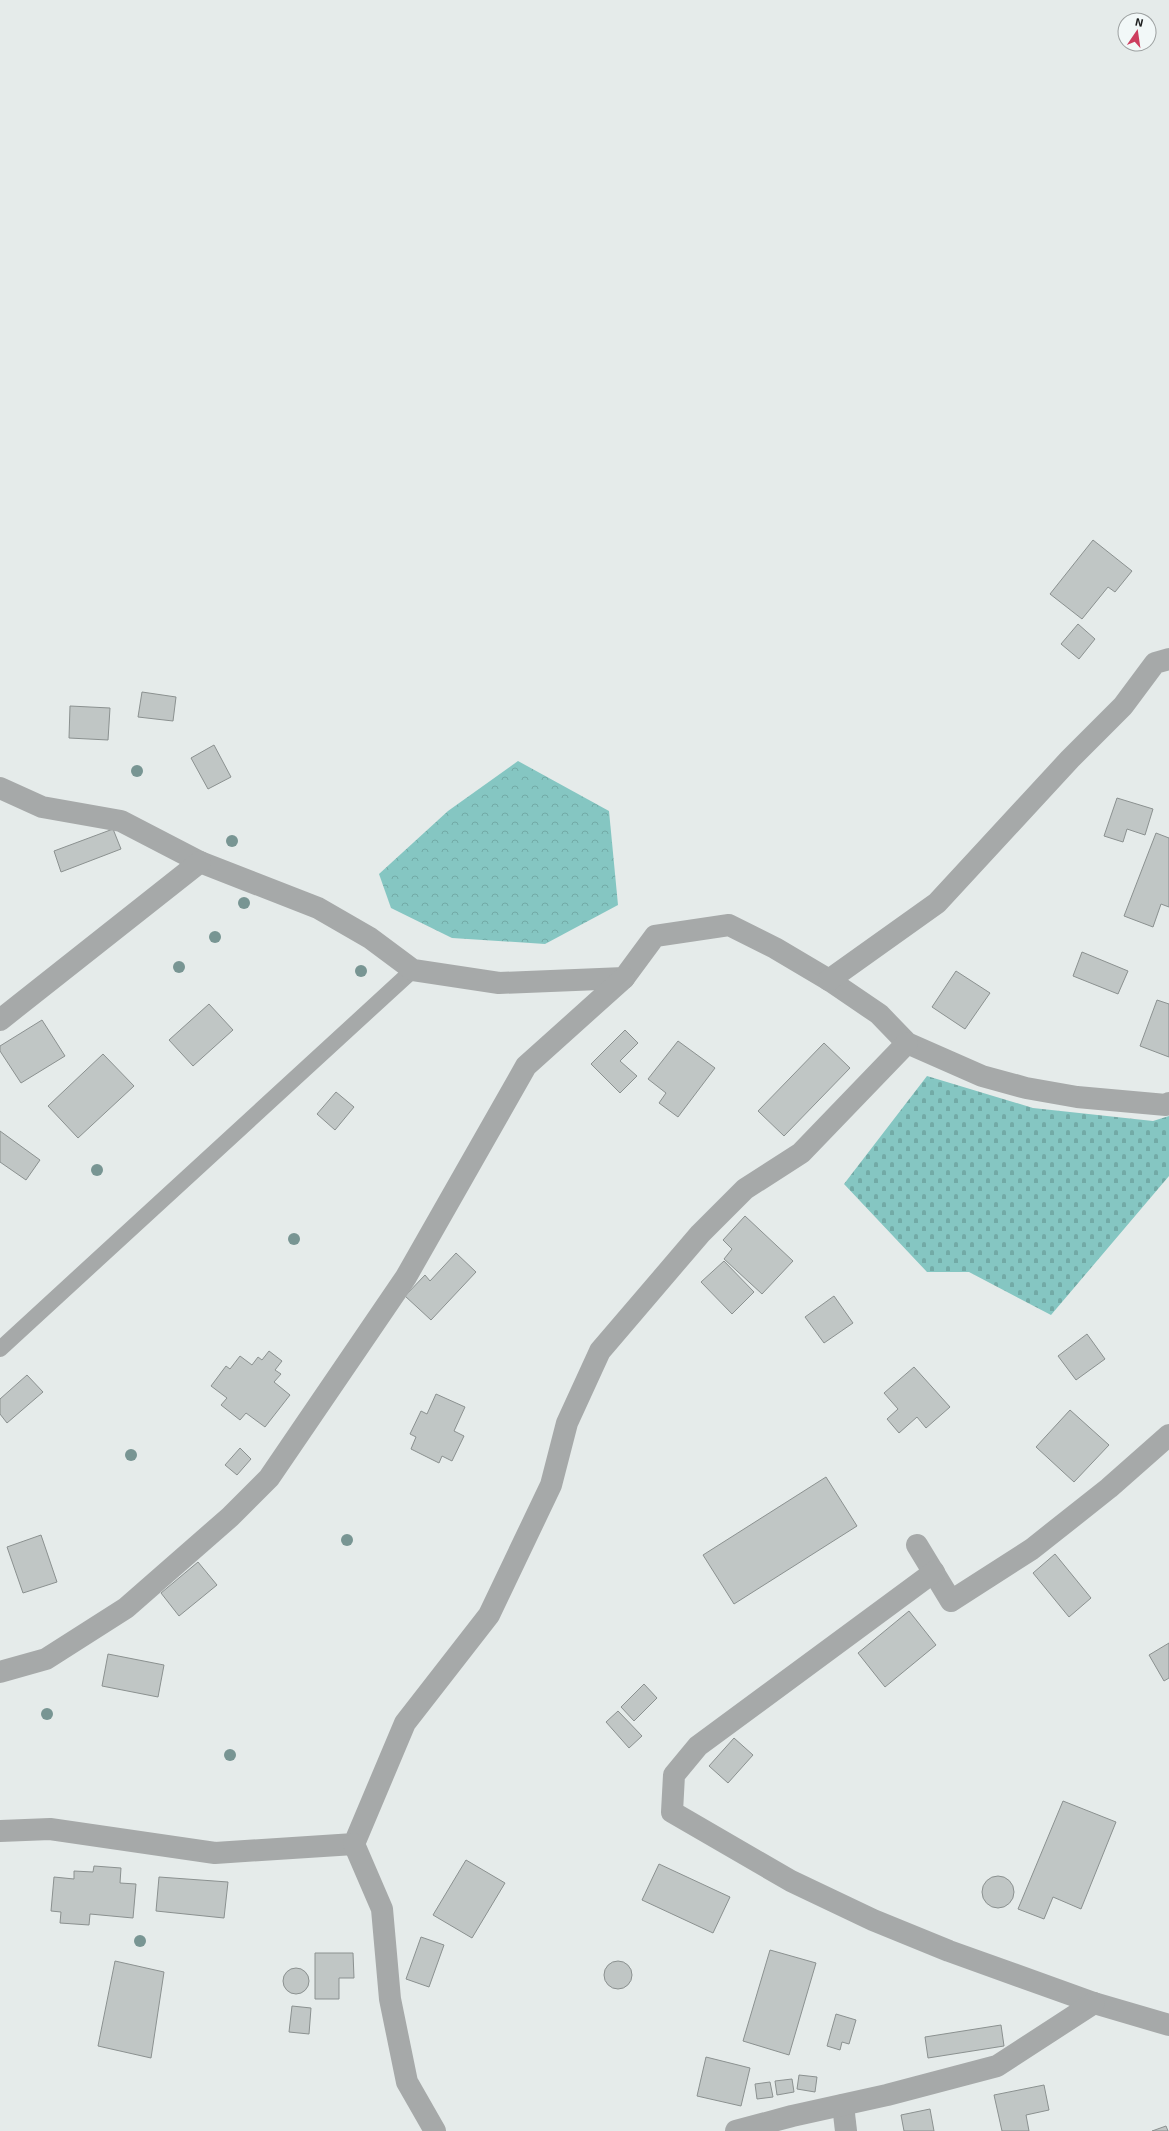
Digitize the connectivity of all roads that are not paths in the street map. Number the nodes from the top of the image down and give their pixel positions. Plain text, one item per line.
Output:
1 (1169, 659) edge
2 (0, 788) edge
3 (200, 862) junction
4 (413, 970) junction
5 (624, 978) junction
6 (829, 980) junction
7 (0, 1020) edge
8 (907, 1043) junction
9 (1169, 1103) edge
10 (0, 1349) edge
11 (1169, 1435) edge
12 (917, 1545) dead end
13 (934, 1572) junction
14 (0, 1672) edge
15 (0, 1831) edge
16 (354, 1844) junction
17 (1094, 2003) junction
18 (1169, 2025) edge
19 (843, 2105) junction
20 (435, 2131) edge
21 (736, 2131) edge
22 (846, 2131) edge

1 - 6 street
2 - 3 street
3 - 4 street
3 - 7 street
4 - 5 street
4 - 10 lane
5 - 6 street
5 - 14 street
6 - 8 street
8 - 9 street
8 - 16 street
11 - 13 street
12 - 13 street
13 - 17 street
15 - 16 street
16 - 20 street
17 - 18 street
17 - 19 street
19 - 21 street
19 - 22 street

